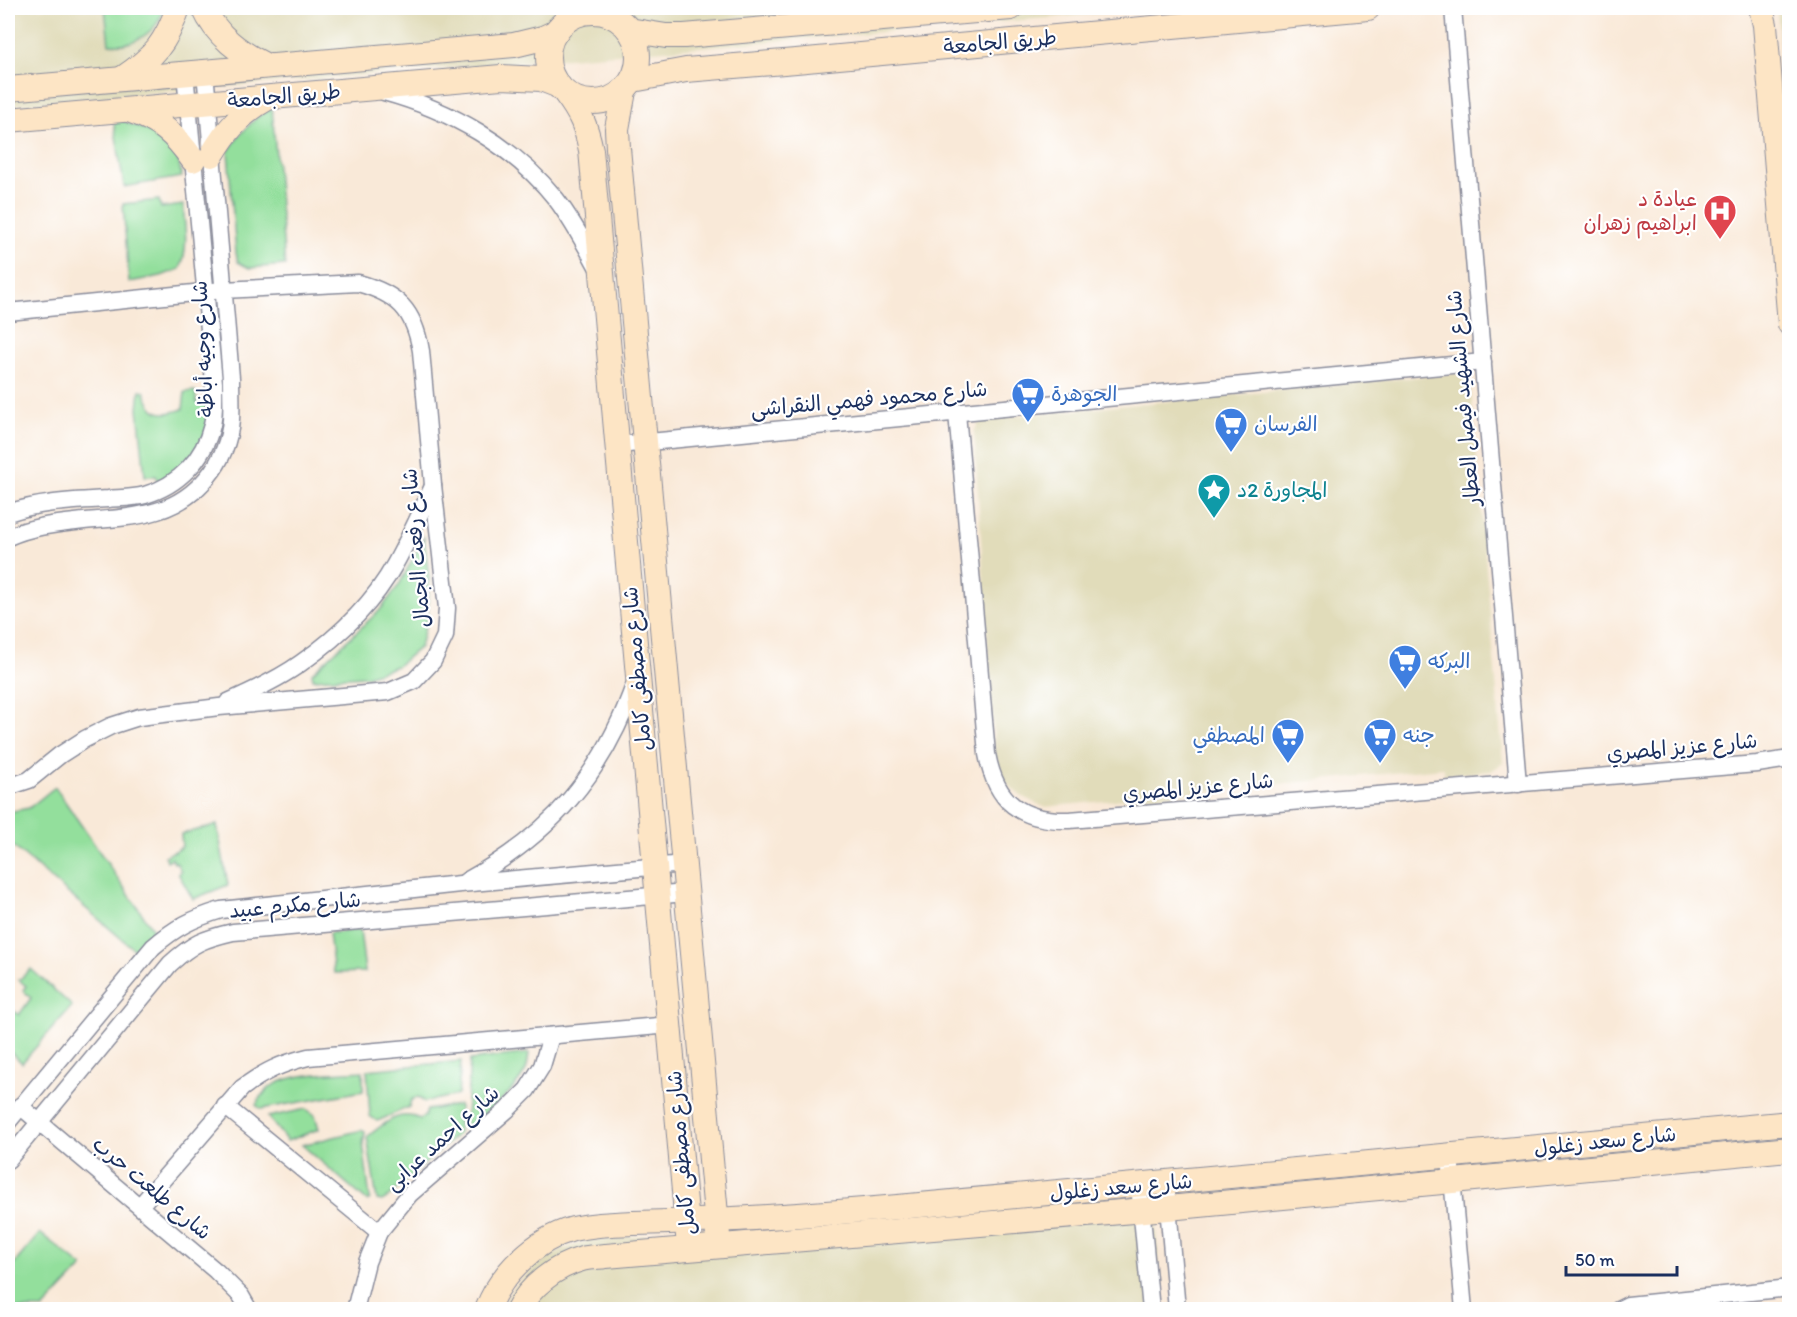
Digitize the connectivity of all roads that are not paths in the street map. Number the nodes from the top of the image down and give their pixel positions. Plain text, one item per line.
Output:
1 (178, 8) edge
2 (204, 8) edge
3 (841, 8) edge
4 (1011, 8) edge
5 (1368, 8) edge
6 (1454, 8) edge
7 (1761, 8) edge
8 (1260, 13) edge
9 (821, 25) junction
10 (630, 30) junction
11 (556, 32) junction
12 (267, 66) junction
13 (195, 72) junction
14 (123, 78) junction
15 (628, 85) junction
16 (8, 89) edge
17 (372, 89) junction
18 (563, 90) junction
19 (270, 97) junction
20 (198, 104) junction
21 (129, 110) junction
22 (8, 120) edge
23 (202, 157) junction
24 (1783, 175) edge
25 (1784, 209) edge
26 (602, 274) junction
27 (223, 290) junction
28 (205, 292) junction
29 (8, 312) edge
30 (1790, 324) edge
31 (1483, 362) junction
32 (957, 413) junction
33 (645, 443) junction
34 (618, 445) junction
35 (433, 485) junction
36 (8, 513) edge
37 (8, 537) edge
38 (638, 676) junction
39 (219, 707) junction
40 (1790, 759) edge
41 (1518, 784) junction
42 (8, 787) edge
43 (684, 864) junction
44 (655, 866) junction
45 (460, 884) junction
46 (686, 893) junction
47 (658, 896) junction
48 (670, 1025) junction
49 (551, 1036) junction
50 (20, 1106) junction
51 (225, 1106) junction
52 (8, 1122) edge
53 (39, 1122) junction
54 (1790, 1123) edge
55 (1790, 1149) edge
56 (1450, 1156) junction
57 (8, 1160) edge
58 (1452, 1181) junction
59 (1166, 1183) junction
60 (1138, 1185) junction
61 (713, 1187) junction
62 (684, 1189) junction
63 (140, 1206) junction
64 (1168, 1208) junction
65 (1141, 1210) junction
66 (716, 1220) junction
67 (687, 1221) junction
68 (379, 1233) junction
69 (719, 1247) junction
70 (690, 1250) junction
71 (1790, 1288) edge
72 (249, 1310) edge
73 (355, 1310) edge
74 (487, 1310) edge
75 (518, 1310) edge
76 (1151, 1310) edge
77 (1177, 1310) edge
78 (1464, 1310) edge
79 (1618, 1310) edge

1 - 14 street
2 - 12 street
3 - 9 street
4 - 9 street, طريق الجامعة
5 - 8 street, طريق الجامعة
6 - 31 street, شارع الشهيد فيصل العطار
7 - 24 street
8 - 15 street, طريق الجامعة
9 - 10 street, طريق الجامعة
10 - 11 street
10 - 15 street
11 - 12 street, طريق الجامعة
11 - 18 street
12 - 13 street, طريق الجامعة
13 - 14 street, طريق الجامعة
13 - 20 street, شارع وجيه أباظة
14 - 16 street, طريق الجامعة
15 - 18 street
15 - 33 street, شارع مصطفى كامل
17 - 18 street, طريق الجامعة
17 - 19 street, طريق الجامعة
17 - 26 street
18 - 26 street, شارع مصطفى كامل
19 - 20 street, طريق الجامعة
19 - 23 street
20 - 21 street, طريق الجامعة
20 - 23 street, شارع وجيه أباظة
21 - 22 street, طريق الجامعة
21 - 23 street
23 - 27 street, شارع وجيه أباظة
23 - 28 street, شارع وجيه أباظة
24 - 25 street
25 - 30 street
26 - 34 street, شارع مصطفى كامل
27 - 28 street, شارع رفعت الجمال
27 - 35 street, شارع رفعت الجمال
27 - 37 street, شارع وجيه أباظة
28 - 29 street, شارع رفعت الجمال
28 - 36 street, شارع وجيه أباظة
31 - 32 street, شارع محمود فهمي النقراشى
31 - 41 street, شارع الشهيد فيصل العطار
32 - 33 street, شارع محمود فهمي النقراشى
32 - 41 street, شارع عزيز المصري
33 - 34 street, شارع محمود فهمي النقراشى
33 - 43 street, شارع مصطفى كامل
34 - 38 street, شارع مصطفى كامل
35 - 39 street
35 - 39 street, شارع رفعت الجمال
38 - 44 street, شارع مصطفى كامل
38 - 45 street
39 - 42 street, شارع رفعت الجمال
40 - 41 street, شارع عزيز المصري
43 - 44 street, شارع مكرم عبيد
43 - 46 street, شارع مصطفى كامل
44 - 45 street, شارع مكرم عبيد
44 - 47 street, شارع مصطفى كامل
45 - 50 street, شارع مكرم عبيد
46 - 47 street, شارع مكرم عبيد
46 - 61 street, شارع مصطفى كامل
47 - 48 street, شارع مصطفى كامل
47 - 53 street, شارع مكرم عبيد
48 - 49 street
48 - 62 street, شارع مصطفى كامل
49 - 51 street
49 - 68 street, شارع احمد عرابى
50 - 52 street, شارع مكرم عبيد
50 - 53 street, شارع طلعت حرب
51 - 63 street
51 - 68 street
53 - 57 street, شارع مكرم عبيد
53 - 63 street, شارع طلعت حرب
54 - 56 street, شارع سعد زغلول
55 - 58 street, شارع سعد زغلول
56 - 58 street
56 - 59 street, شارع سعد زغلول
58 - 64 street, شارع سعد زغلول
58 - 78 street
59 - 60 street, شارع سعد زغلول
59 - 64 street
60 - 65 street
60 - 66 street, شارع سعد زغلول
61 - 62 street
61 - 66 street, شارع مصطفى كامل
62 - 67 street, شارع مصطفى كامل
63 - 72 street, شارع طلعت حرب
64 - 65 street, شارع سعد زغلول
64 - 77 street
65 - 69 street, شارع سعد زغلول
65 - 76 street
66 - 67 street, شارع سعد زغلول
66 - 69 street, شارع مصطفى كامل
67 - 70 street, شارع مصطفى كامل
67 - 74 street, شارع سعد زغلول
68 - 73 street, شارع احمد عرابى
69 - 70 street, شارع سعد زغلول
70 - 75 street, شارع سعد زغلول
71 - 79 street

